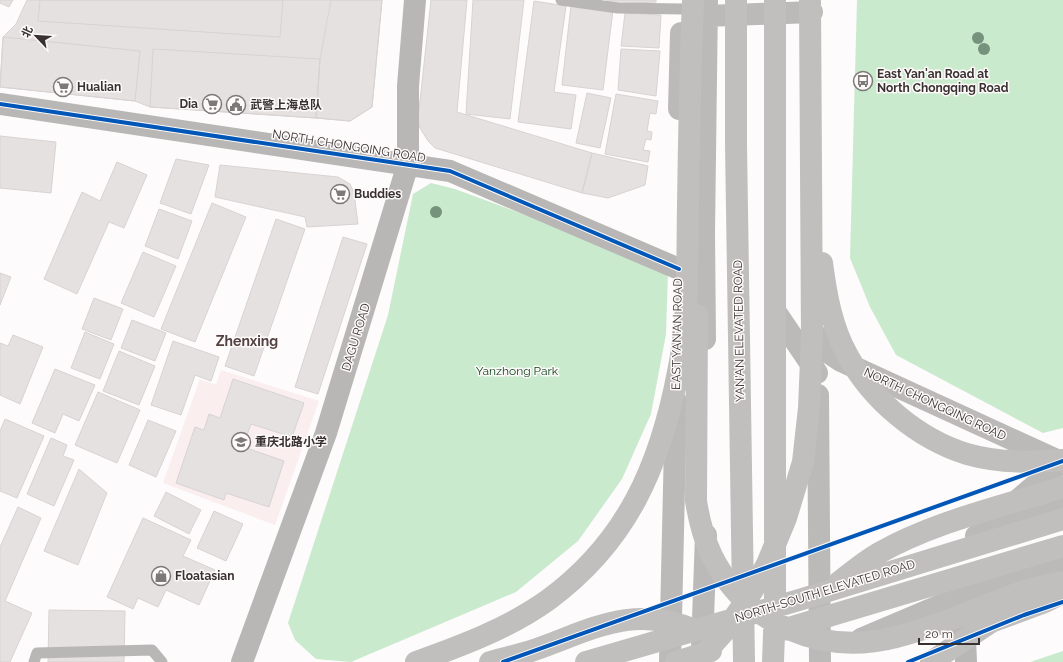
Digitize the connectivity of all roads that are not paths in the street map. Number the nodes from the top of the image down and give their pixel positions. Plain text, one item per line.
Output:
1 (415, 0) edge
2 (561, 0) edge
3 (736, 0) edge
4 (588, 2) edge
5 (777, 4) edge
6 (811, 4) edge
7 (694, 5) edge
8 (0, 104) edge
9 (812, 162) junction
10 (408, 164) junction
11 (704, 233) junction
12 (683, 266) junction
13 (705, 295) junction
14 (777, 314) junction
15 (817, 336) junction
16 (818, 374) junction
17 (1062, 461) edge
18 (1063, 487) edge
19 (1063, 507) edge
20 (1063, 519) edge
21 (976, 536) junction
22 (1063, 546) edge
23 (1063, 563) edge
24 (1063, 582) edge
25 (819, 592) junction
26 (1063, 593) edge
27 (953, 600) junction
28 (1063, 602) edge
29 (784, 605) junction
30 (1024, 615) junction
31 (703, 635) junction
32 (965, 638) junction
33 (672, 656) edge
34 (816, 660) edge
35 (34, 662) edge
36 (162, 662) edge
37 (242, 662) edge
38 (416, 662) edge
39 (490, 662) edge
40 (586, 662) edge
41 (616, 662) edge
42 (697, 662) edge
43 (702, 662) edge
44 (745, 662) edge
45 (755, 662) edge
46 (773, 662) edge
47 (779, 662) edge
48 (931, 662) edge
49 (966, 662) edge

1 - 10 street, DAGU ROAD
2 - 4 lane
3 - 44 highway, YAN'AN ELEVATED ROAD
4 - 7 lane
5 - 6 main road
5 - 7 main road
5 - 14 main road
5 - 46 highway
6 - 9 highway
6 - 15 main road
7 - 11 main road
7 - 12 highway
8 - 10 street, NORTH CHONGQING ROAD
9 - 17 highway
9 - 42 highway
10 - 12 street, NORTH CHONGQING ROAD
10 - 37 street, DAGU ROAD
11 - 12 main road
11 - 13 main road
12 - 13 main road
12 - 24 highway
12 - 33 main road, EAST YAN'AN ROAD
12 - 38 highway
13 - 31 main road
14 - 16 main road
14 - 29 main road
15 - 16 main road
15 - 17 main road, NORTH CHONGQING ROAD
16 - 25 main road
17 - 21 main road
18 - 45 highway
19 - 21 main road
20 - 40 highway, NORTH-SOUTH ELEVATED ROAD
21 - 25 main road
22 - 33 highway, NORTH-SOUTH ELEVATED ROAD
23 - 27 main road
25 - 29 main road
25 - 34 main road
26 - 48 highway
27 - 30 main road
27 - 32 street
27 - 34 main road
28 - 30 main road
29 - 31 main road
29 - 47 main road
30 - 32 street
31 - 33 main road
31 - 43 main road
32 - 49 street
33 - 41 main road
35 - 36 lane
39 - 44 highway

